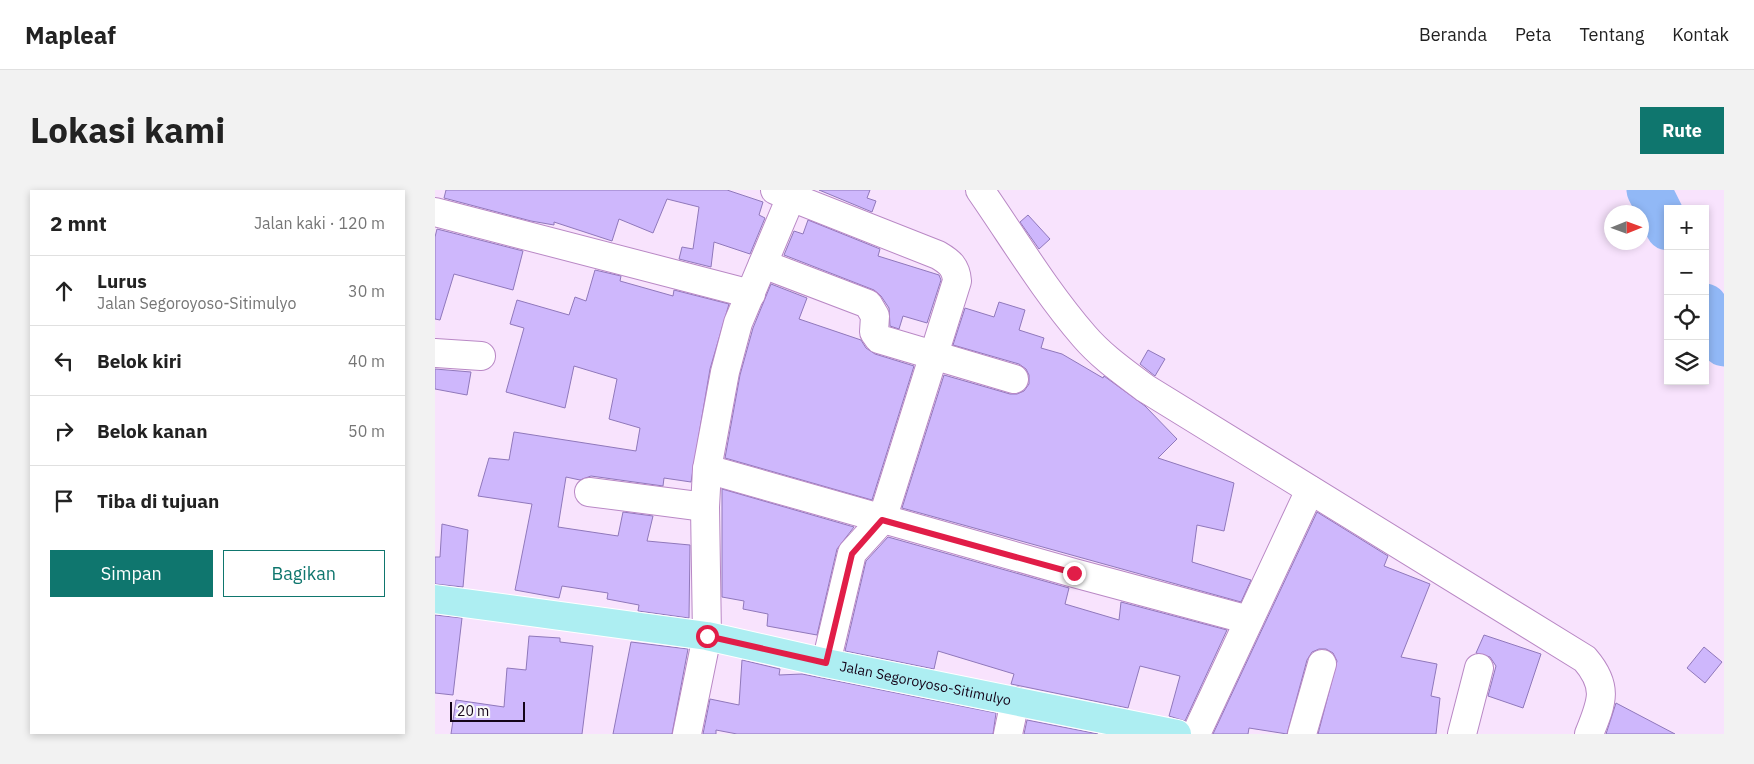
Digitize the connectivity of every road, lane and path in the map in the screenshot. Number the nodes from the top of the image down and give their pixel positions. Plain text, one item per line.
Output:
1 (980, 190) edge
2 (786, 192) edge
3 (435, 212) edge
4 (763, 264) junction
5 (751, 294) junction
6 (435, 352) edge
7 (481, 356) dead end
8 (932, 356) junction
9 (1014, 379) dead end
10 (707, 469) junction
11 (1310, 490) junction
12 (589, 492) dead end
13 (705, 507) junction
14 (882, 520) junction
15 (435, 599) edge
16 (1249, 620) junction
17 (707, 636) junction
18 (826, 663) junction
19 (1322, 664) dead end
20 (1479, 668) dead end
21 (1015, 701) junction
22 (687, 734) edge
23 (1008, 734) edge
24 (1177, 734) edge
25 (1196, 734) edge
26 (1302, 734) edge
27 (1462, 734) edge
28 (1589, 734) edge

1 - 11 street
2 - 4 street
2 - 8 street
3 - 5 street
4 - 5 street
4 - 8 street
5 - 10 street
6 - 7 street
8 - 9 street
8 - 14 street
10 - 13 street
10 - 14 street
11 - 16 street
11 - 28 street
12 - 13 street
13 - 17 street
14 - 16 street
14 - 18 street
15 - 17 main road, Jalan Segoroyoso-Sitimulyo
16 - 25 street
17 - 18 main road, Jalan Segoroyoso-Sitimulyo
17 - 22 street
18 - 21 main road, Jalan Segoroyoso-Sitimulyo
19 - 26 street
20 - 27 street
21 - 23 street
21 - 24 main road, Jalan Segoroyoso-Sitimulyo

